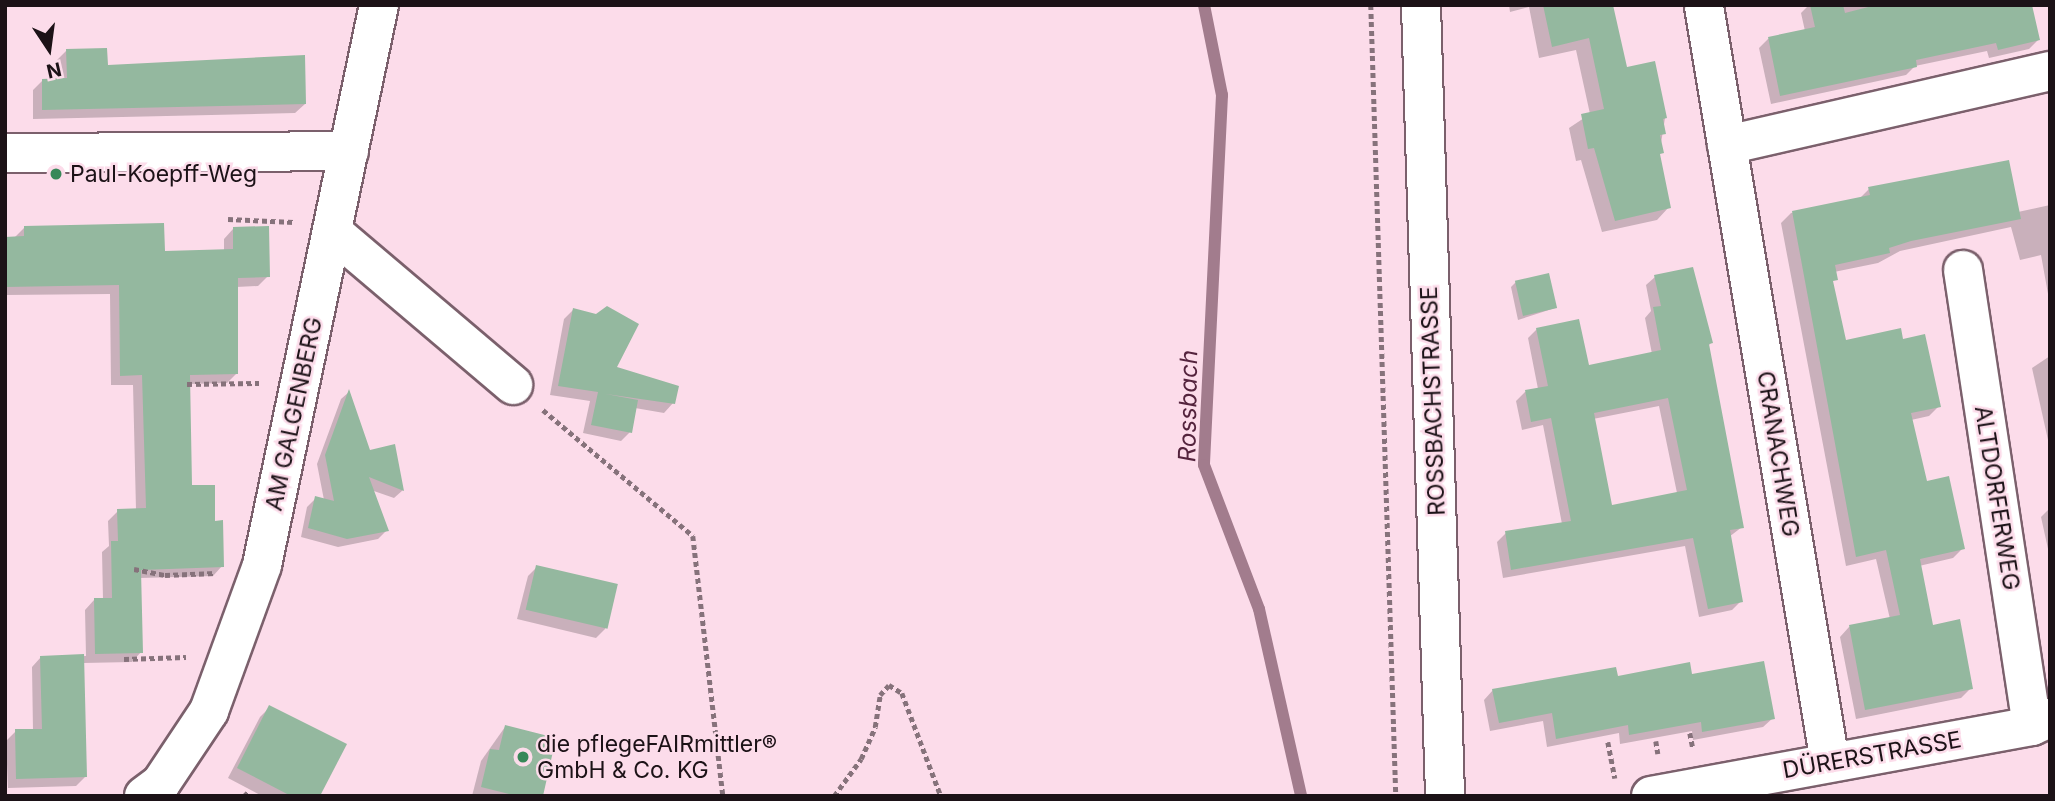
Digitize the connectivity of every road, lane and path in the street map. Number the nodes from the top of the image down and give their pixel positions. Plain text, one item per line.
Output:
1 (379, 5) edge
2 (1371, 5) edge
3 (1421, 5) edge
4 (1704, 6) edge
5 (2050, 71) edge
6 (1727, 145) junction
7 (349, 151) junction
8 (5, 153) edge
9 (229, 219) dead end
10 (333, 235) junction
11 (1963, 270) dead end
12 (301, 383) junction
13 (187, 384) dead end
14 (513, 385) joint
15 (134, 569) dead end
16 (259, 572) junction
17 (229, 656) junction
18 (124, 659) dead end
19 (2041, 722) edge
20 (1608, 742) dead end
21 (1830, 762) junction
22 (1633, 789) edge
23 (249, 791) dead end
24 (144, 796) edge
25 (244, 796) edge
26 (723, 796) edge
27 (834, 796) edge
28 (941, 796) edge
29 (1396, 796) edge
30 (1445, 796) edge

1 - 7 street, AM GALGENBERG
2 - 29 path
3 - 30 street, ROSSBACHSTRASSE
4 - 6 street, CRANACHWEG
5 - 6 street
6 - 21 street, CRANACHWEG
7 - 8 street
7 - 10 street, AM GALGENBERG
9 - 10 path
10 - 12 street, AM GALGENBERG
10 - 14 street
11 - 19 street, ALTDORFERWEG
12 - 13 path
12 - 16 street, AM GALGENBERG
14 - 26 path
15 - 16 path
16 - 17 street, AM GALGENBERG
17 - 18 path
17 - 24 street, AM GALGENBERG
19 - 21 street, DÜRERSTRASSE
20 - 22 path
21 - 22 street, DÜRERSTRASSE
23 - 25 path
27 - 28 path

